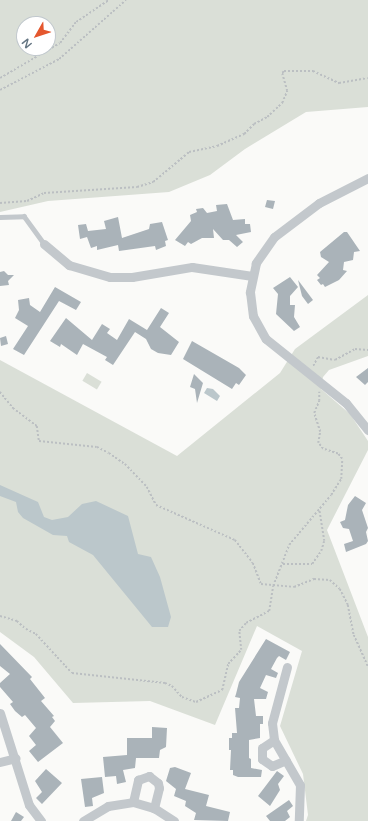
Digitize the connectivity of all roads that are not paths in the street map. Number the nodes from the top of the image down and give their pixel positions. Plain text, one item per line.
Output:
1 (368, 178) edge
2 (0, 217) edge
3 (44, 244) joint
4 (252, 276) junction
5 (368, 430) edge
6 (287, 666) dead end
7 (0, 713) edge
8 (274, 740) junction
9 (16, 758) junction
10 (286, 760) junction
11 (0, 762) edge
12 (133, 802) junction
13 (154, 808) junction
14 (41, 821) edge
15 (83, 821) edge
16 (174, 821) edge
17 (299, 821) edge

1 - 4 street
2 - 3 lane
3 - 4 street
4 - 5 street
6 - 8 street
7 - 9 street
8 - 10 street
8 - 10 street
9 - 11 street
9 - 14 street
10 - 17 street
12 - 13 street
12 - 13 street
12 - 15 street
13 - 16 street

